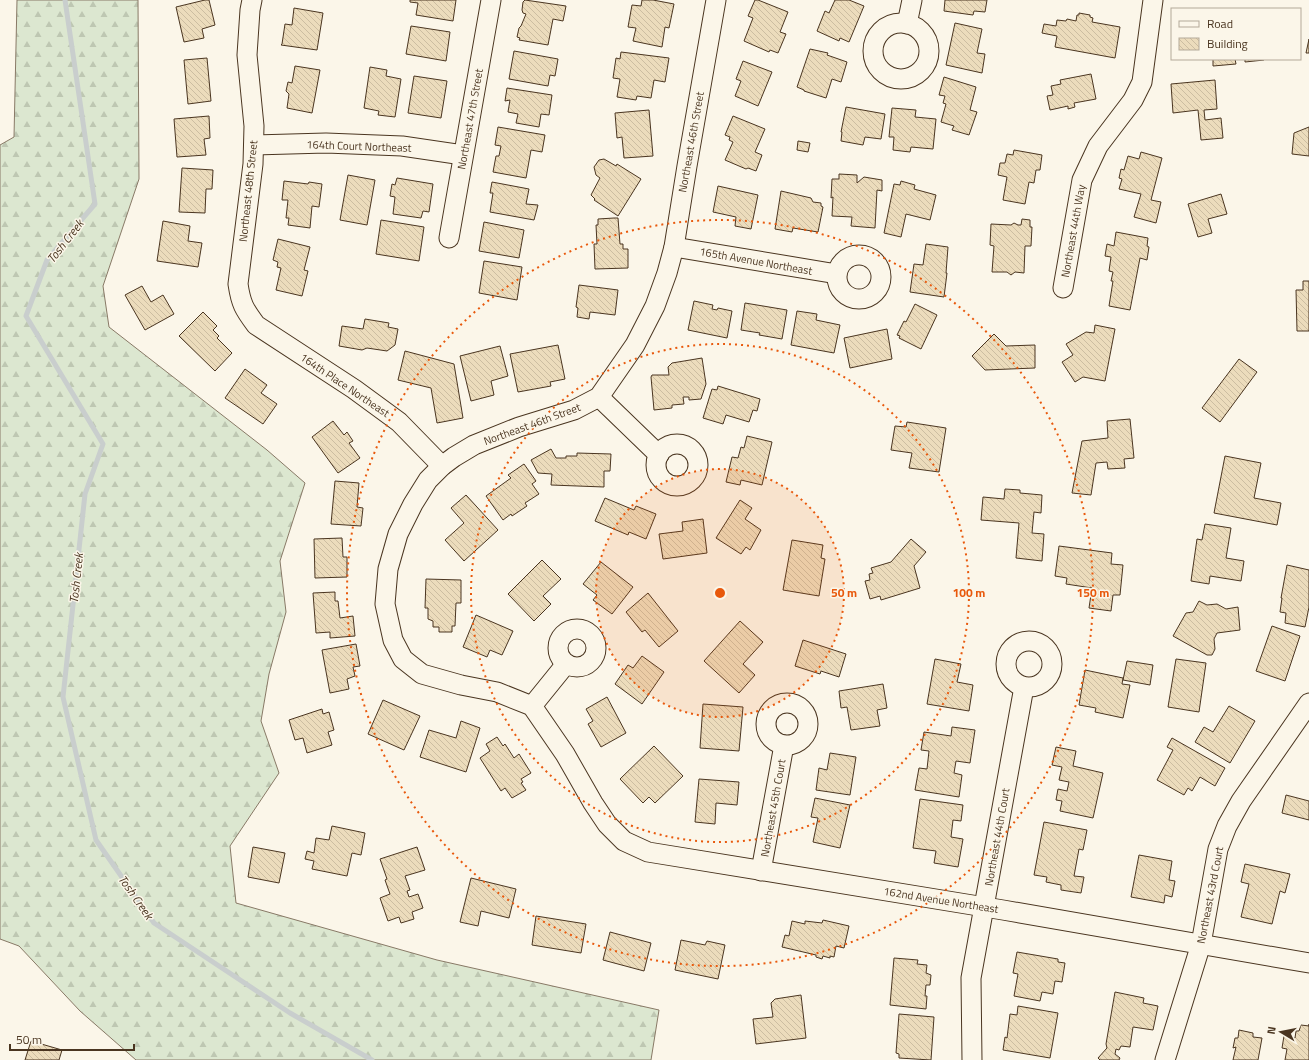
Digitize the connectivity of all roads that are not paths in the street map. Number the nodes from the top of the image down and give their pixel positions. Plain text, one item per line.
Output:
1 (252, 0) edge
2 (491, 0) edge
3 (716, 0) edge
4 (912, 0) edge
5 (1153, 0) edge
6 (907, 24) dead end
7 (254, 145) junction
8 (463, 155) junction
9 (449, 238) dead end
10 (674, 247) junction
11 (837, 274) dead end
12 (1063, 288) dead end
13 (244, 310) joint
14 (599, 397) junction
15 (659, 455) dead end
16 (442, 466) junction
17 (566, 664) dead end
18 (1024, 687) dead end
19 (1309, 703) edge
20 (532, 706) junction
21 (784, 745) dead end
22 (762, 871) junction
23 (985, 907) junction
24 (1201, 944) junction
25 (1309, 964) edge
26 (972, 1060) edge
27 (1165, 1060) edge

1 - 7 street, Northeast 48th Street
2 - 8 street, Northeast 47th Street
3 - 10 street, Northeast 46th Street
4 - 6 street
5 - 12 street, Northeast 44th Way
7 - 8 street, 164th Court Northeast
7 - 13 street, Northeast 48th Street
8 - 9 street, Northeast 47th Street
10 - 11 street, 165th Avenue Northeast
10 - 14 street, Northeast 46th Street
13 - 16 street, 164th Place Northeast
14 - 15 street
14 - 16 street, Northeast 46th Street
16 - 20 street, Northeast 46th Street
17 - 20 street
18 - 23 street, Northeast 44th Court
19 - 24 street, Northeast 43rd Court
20 - 22 street, 162nd Avenue Northeast
21 - 22 street, Northeast 45th Court
22 - 23 street, 162nd Avenue Northeast
23 - 24 street, 162nd Avenue Northeast
23 - 26 street, Northeast 44th Court
24 - 25 street, 162nd Avenue Northeast
24 - 27 street, Northeast 43rd Court

